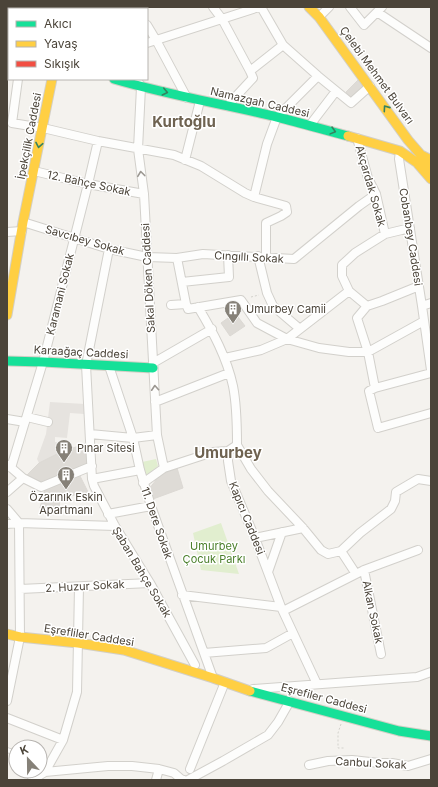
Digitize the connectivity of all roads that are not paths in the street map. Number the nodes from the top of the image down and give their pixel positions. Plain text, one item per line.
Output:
1 (214, 7) edge
2 (260, 7) edge
3 (309, 7) edge
4 (329, 7) edge
5 (350, 7) edge
6 (380, 9) edge
7 (319, 17) junction
8 (222, 19) junction
9 (148, 27) edge
10 (156, 40) junction
11 (148, 43) edge
12 (284, 44) junction
13 (431, 48) edge
14 (250, 71) junction
15 (318, 76) junction
16 (18, 80) edge
17 (52, 80) edge
18 (120, 80) edge
19 (139, 83) edge
20 (370, 86) junction
21 (336, 91) junction
22 (187, 98) junction
23 (200, 101) junction
24 (227, 106) junction
25 (277, 117) junction
26 (310, 125) junction
27 (43, 128) junction
28 (357, 138) junction
29 (98, 141) junction
30 (138, 148) junction
31 (400, 151) junction
32 (418, 158) junction
33 (185, 160) junction
34 (431, 160) edge
35 (431, 168) edge
36 (34, 171) junction
37 (431, 179) edge
38 (88, 184) junction
39 (144, 194) junction
40 (376, 194) junction
41 (254, 197) junction
42 (23, 226) junction
43 (410, 228) junction
44 (7, 232) edge
45 (385, 234) junction
46 (74, 238) junction
47 (109, 249) junction
48 (228, 255) junction
49 (148, 257) junction
50 (262, 257) junction
51 (177, 258) junction
52 (182, 282) junction
53 (419, 286) junction
54 (349, 291) junction
55 (251, 297) road end
56 (241, 300) junction
57 (431, 302) edge
58 (8, 304) edge
59 (186, 304) junction
60 (171, 305) dead end
61 (366, 306) junction
62 (422, 306) junction
63 (198, 307) junction
64 (7, 315) edge
65 (424, 321) junction
66 (212, 329) junction
67 (300, 329) junction
68 (287, 339) junction
69 (368, 352) junction
70 (225, 358) junction
71 (430, 358) edge
72 (7, 361) edge
73 (44, 362) junction
74 (86, 365) junction
75 (153, 365) junction
76 (109, 366) junction
77 (431, 371) edge
78 (229, 373) junction
79 (375, 388) junction
80 (156, 402) junction
81 (431, 413) edge
82 (7, 419) edge
83 (26, 420) junction
84 (48, 422) dead end
85 (90, 434) junction
86 (157, 435) junction
87 (134, 438) junction
88 (238, 445) junction
89 (228, 451) junction
90 (9, 466) edge
91 (92, 466) junction
92 (164, 468) junction
93 (140, 470) junction
94 (23, 478) junction
95 (92, 479) junction
96 (431, 481) edge
97 (144, 483) junction
98 (7, 492) edge
99 (151, 506) junction
100 (7, 509) edge
101 (108, 514) junction
102 (19, 523) junction
103 (7, 524) edge
104 (114, 526) junction
105 (303, 528) junction
106 (282, 532) junction
107 (255, 538) junction
108 (418, 550) dead end
109 (341, 551) junction
110 (364, 570) junction
111 (268, 572) junction
112 (356, 574) junction
113 (150, 583) junction
114 (79, 587) junction
115 (20, 589) junction
116 (182, 595) junction
117 (282, 609) junction
118 (293, 633) junction
119 (7, 634) edge
120 (20, 637) junction
121 (78, 643) junction
122 (204, 653) junction
123 (382, 654) dead end
124 (195, 665) dead end
125 (431, 672) edge
126 (213, 678) junction
127 (225, 682) junction
128 (317, 684) junction
129 (246, 690) junction
130 (7, 700) edge
131 (290, 701) junction
132 (7, 718) edge
133 (431, 736) edge
134 (63, 740) junction
135 (431, 759) edge
136 (310, 765) dead end
137 (48, 768) edge
138 (159, 769) junction
139 (190, 769) dead end
140 (48, 770) edge
141 (156, 780) edge
142 (184, 780) edge
143 (188, 780) edge

1 - 8 street
2 - 8 street
2 - 12 street
3 - 7 main road, Çelebi Mehmet Bulvarı
4 - 7 street
5 - 6 street
6 - 13 street
7 - 20 main road, Çelebi Mehmet Bulvarı
8 - 10 street
8 - 14 street
9 - 10 street
10 - 11 street
10 - 22 street
12 - 14 street
12 - 15 street
14 - 24 street
15 - 21 street
15 - 25 street
16 - 27 street
17 - 27 main road, İpekçilik Caddesi
18 - 19 main road, Namazgah Caddesi
19 -> 22 main road, Namazgah Caddesi
19 - 30 street, Sakal Döken Caddesi
20 - 21 street
32 -> 20 main road, Çelebi Mehmet Bulvarı
21 - 26 street
22 - 23 main road, Namazgah Caddesi
23 - 24 main road, Namazgah Caddesi
23 - 33 street
24 - 25 main road, Namazgah Caddesi
25 - 26 main road, Namazgah Caddesi
25 - 41 street
26 -> 28 main road, Namazgah Caddesi
27 - 29 street
27 -> 36 main road, İpekçilik Caddesi
28 - 31 main road, Namazgah Caddesi
28 - 40 street, Akçardak Sokak
29 - 30 street
29 - 38 street, Karamani Sokak
30 - 33 street
39 -> 30 street, Sakal Döken Caddesi
31 - 32 main road, Namazgah Caddesi
31 - 43 street, Cobanbey Caddesi
32 - 34 main road
32 - 35 main road
32 - 37 main road
33 - 41 street
36 - 38 street, 12. Bahçe Sokak
36 - 42 main road, İpekçilik Caddesi
38 - 39 street, 12. Bahçe Sokak
38 - 46 street, Karamani Sokak
39 - 49 street, Sakal Döken Caddesi
40 - 45 street, Akçardak Sokak
40 - 50 street, Cıngıllı Sokak
41 - 50 street
42 - 44 street
42 - 46 street, Savcıbey Sokak
42 - 58 main road, İpekçilik Caddesi
43 - 45 street
43 - 53 street, Cobanbey Caddesi
45 - 54 street
46 - 47 street, Savcıbey Sokak
46 - 73 street, Karamani Sokak
47 - 49 street, Savcıbey Sokak
47 - 74 street, Şaban Bahçe Sokak
48 - 50 street, Cıngıllı Sokak
48 - 51 street, Cıngıllı Sokak
48 - 52 street
49 - 51 street, Cıngıllı Sokak
49 - 75 street, Sakal Döken Caddesi
50 - 67 street
51 - 52 street
52 - 59 street
53 - 61 street
53 - 62 street, Cobanbey Caddesi
54 - 61 street
54 - 67 street
55 - 56 street
56 - 63 street
56 - 68 street
57 - 62 street
58 - 64 main road, İpekçilik Caddesi
59 - 60 street
59 - 63 street
61 - 69 street
62 - 65 street, Cobanbey Caddesi
63 - 66 street
65 - 69 street
65 - 71 street, Cobanbey Caddesi
66 - 70 street
66 - 75 street
67 - 68 street
68 - 69 street
68 - 70 street
69 - 79 street
70 - 78 street
71 - 77 street, Cobanbey Caddesi
72 - 73 main road, Karaağaç Caddesi
73 - 74 main road, Karaağaç Caddesi
73 - 83 street, Karamani Sokak
74 - 76 main road, Karaağaç Caddesi
74 - 85 street, Şaban Bahçe Sokak
75 - 76 main road, Karaağaç Caddesi
80 -> 75 street, Sakal Döken Caddesi
76 - 87 street, 11. Dere Sokak
77 - 79 street
78 - 80 street
78 - 88 street
79 - 81 street
80 - 86 street, Sakal Döken Caddesi
82 - 83 street
83 - 84 street
83 - 90 street, Karamani Sokak
85 - 87 street
85 - 91 street, Şaban Bahçe Sokak
86 - 87 street
86 - 92 street, Sakal Döken Caddesi
87 - 93 street, 11. Dere Sokak
88 - 89 street
88 - 105 street
89 - 92 street
89 - 107 street, Kapıcı Caddesi
90 - 94 street
91 - 94 street
91 - 95 street, Şaban Bahçe Sokak
92 - 97 street
93 - 95 street
93 - 97 street, 11. Dere Sokak
94 - 98 street
95 - 101 street, Şaban Bahçe Sokak
96 - 109 street
97 - 99 street, 11. Dere Sokak
99 - 101 street
99 - 116 street, 11. Dere Sokak
100 - 102 street
101 - 104 street, Şaban Bahçe Sokak
102 - 103 street
102 - 104 street
102 - 115 street
104 - 113 street, Şaban Bahçe Sokak
105 - 106 street
105 - 109 street
106 - 107 street
106 - 111 street
107 - 111 street, Kapıcı Caddesi
108 - 110 street
109 - 112 street
110 - 112 street
110 - 123 street, Alkan Sokak
111 - 117 street, Kapıcı Caddesi
112 - 117 street
113 - 114 street, 2. Huzur Sokak
113 - 124 street, Şaban Bahçe Sokak
114 - 115 street, 2. Huzur Sokak
114 - 121 street
115 - 120 street
116 - 117 street
116 - 122 street, 11. Dere Sokak
117 - 118 street, Kapıcı Caddesi
118 - 122 street
118 - 128 street, Kapıcı Caddesi
119 - 120 main road, Eşrefliler Caddesi
120 - 121 main road, Eşrefliler Caddesi
120 - 130 street
121 - 126 main road, Eşrefliler Caddesi
121 - 134 street
122 - 126 street, 11. Dere Sokak
125 - 128 street
126 - 127 main road, Eşrefiler Caddesi
127 - 129 main road, Eşrefiler Caddesi
127 - 139 street
128 - 129 street
129 - 131 main road, Eşrefiler Caddesi
131 - 133 main road, Eşrefiler Caddesi
131 - 143 street
132 - 134 street
134 - 137 street
135 - 136 street, Canbul Sokak
138 - 140 street
138 - 141 street
138 - 142 street

